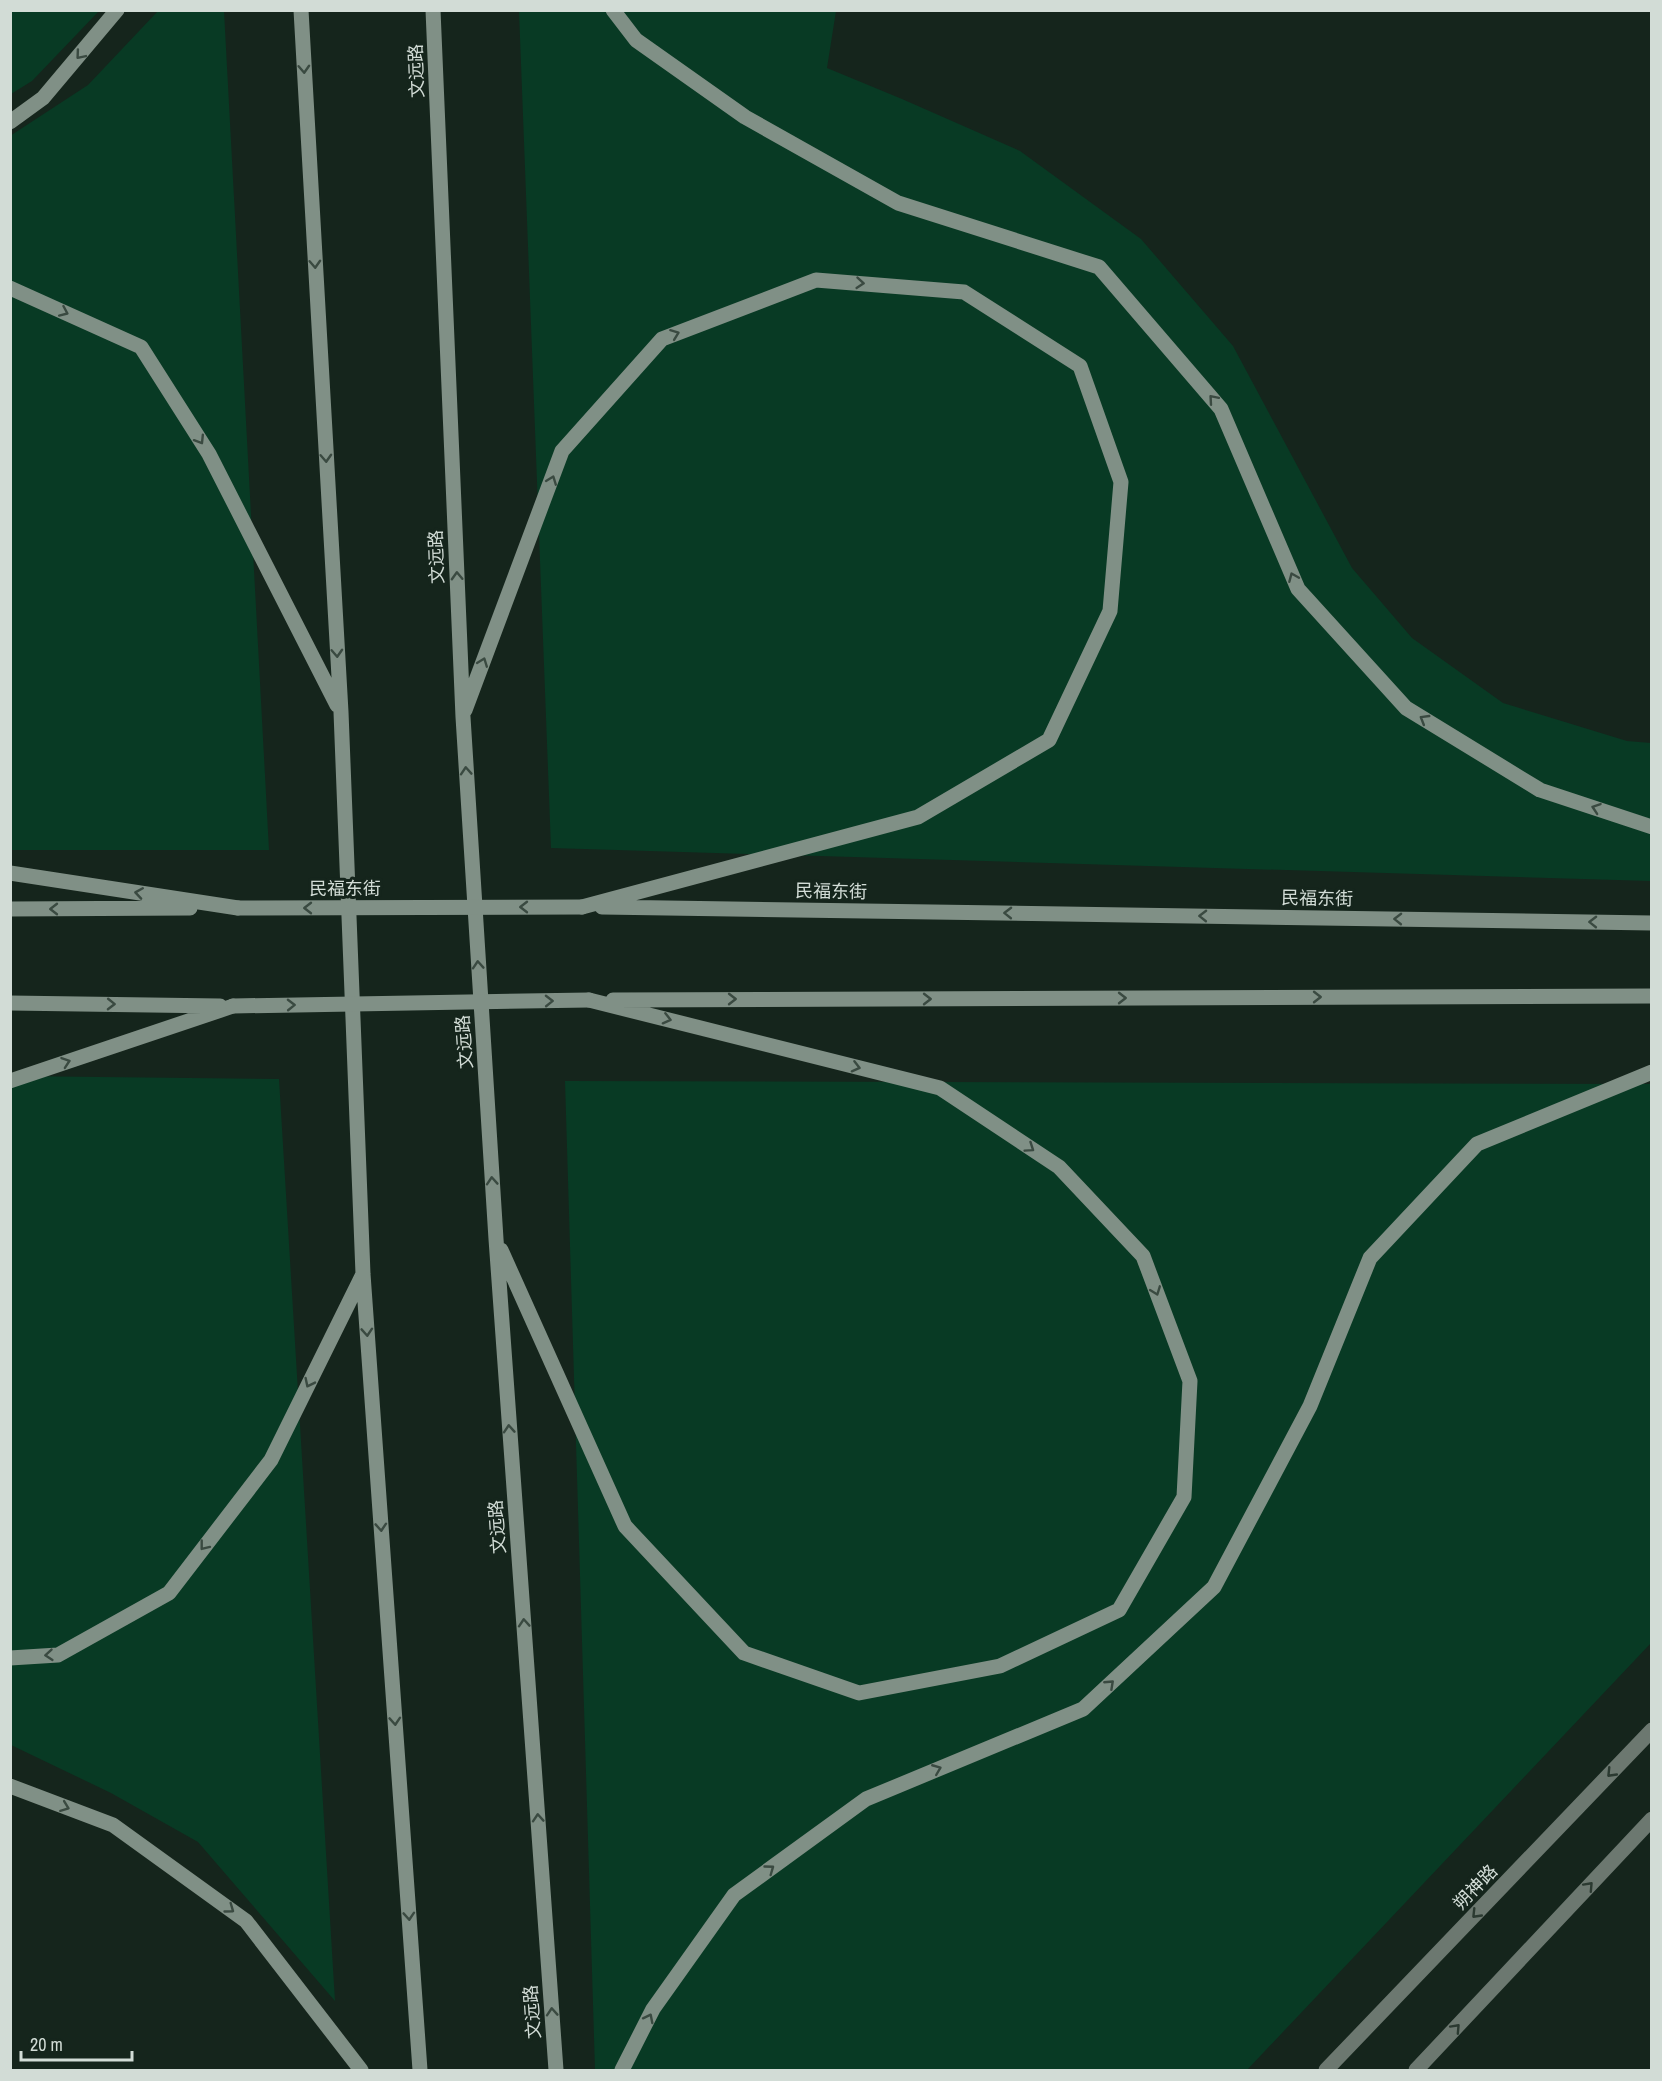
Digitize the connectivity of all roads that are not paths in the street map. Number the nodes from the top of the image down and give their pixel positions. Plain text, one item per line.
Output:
1 (117, 10) edge
2 (301, 10) edge
3 (433, 10) edge
4 (614, 10) edge
5 (10, 122) edge
6 (10, 288) edge
7 (340, 712) junction
8 (463, 717) junction
9 (1652, 827) edge
10 (10, 873) edge
11 (582, 907) junction
12 (238, 908) junction
13 (10, 909) edge
14 (1652, 922) edge
15 (1652, 996) edge
16 (590, 1000) junction
17 (10, 1002) edge
18 (233, 1006) junction
19 (1652, 1072) edge
20 (10, 1081) edge
21 (496, 1239) junction
22 (363, 1274) junction
23 (10, 1658) edge
24 (1652, 1730) edge
25 (10, 1786) edge
26 (1652, 1819) edge
27 (361, 2070) edge
28 (420, 2070) edge
29 (556, 2070) edge
30 (622, 2070) edge
31 (1326, 2070) edge
32 (1416, 2070) edge

1 -> 5 main road
2 -> 7 main road
8 -> 3 main road, 文远路
9 -> 4 main road
6 -> 7 main road
7 - 22 main road
8 -> 11 main road
21 -> 8 main road, 文远路
12 -> 10 main road
11 -> 12 main road, 民福东街, bridge
14 -> 11 main road, 民福东街
12 -> 13 main road, 民福东街
16 -> 15 main road
18 -> 16 main road, bridge
16 -> 21 main road
17 -> 18 main road
20 -> 18 main road
30 -> 19 main road
29 -> 21 main road, 文远路
22 -> 23 main road
22 -> 28 main road
24 -> 31 main road, 朔神路
25 -> 27 main road
32 -> 26 main road

